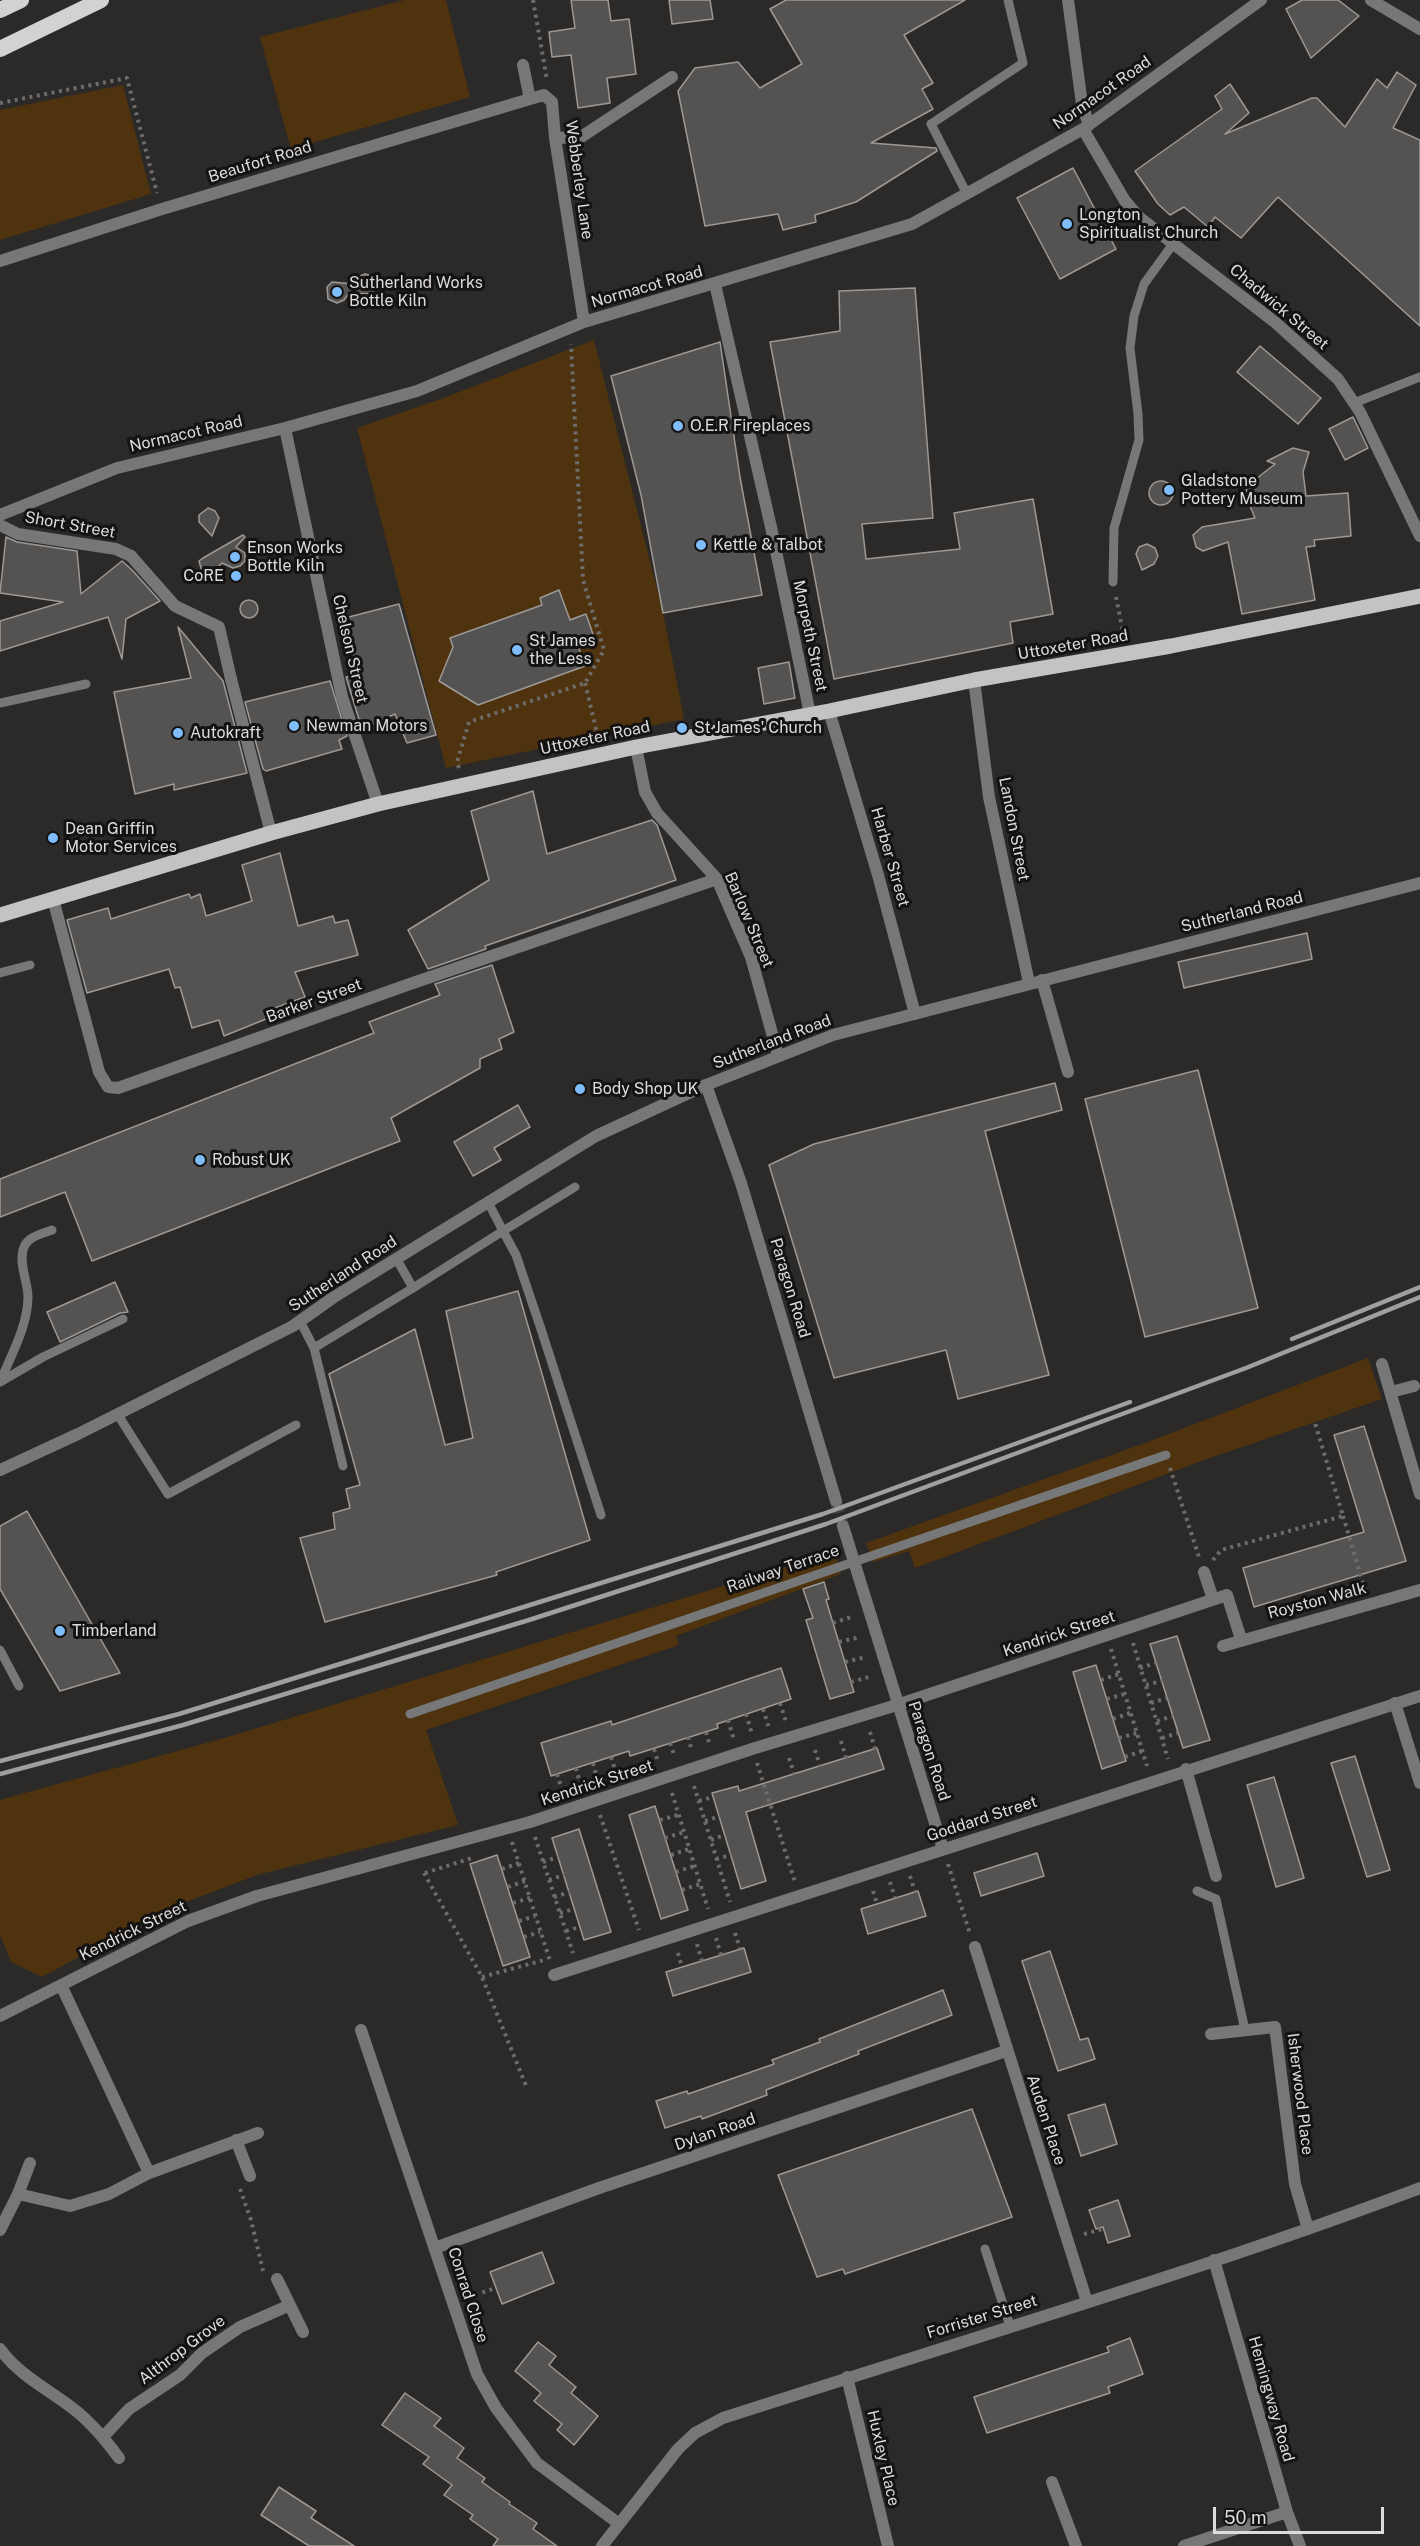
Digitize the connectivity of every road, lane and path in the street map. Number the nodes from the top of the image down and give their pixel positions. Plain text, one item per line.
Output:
1 (21, 0) edge
2 (101, 0) edge
3 (533, 0) edge
4 (1008, 0) edge
5 (1068, 0) edge
6 (1261, 0) edge
7 (1371, 0) edge
8 (0, 10) edge
9 (1420, 29) edge
10 (0, 49) edge
11 (523, 65) dead end
12 (672, 77) dead end
13 (530, 99) junction
14 (552, 102) junction
15 (0, 104) edge
16 (1086, 127) junction
17 (555, 138) junction
18 (967, 194) junction
19 (162, 209) junction
20 (1173, 243) junction
21 (0, 261) edge
22 (715, 284) junction
23 (585, 322) junction
24 (568, 328) junction
25 (1420, 377) edge
26 (1354, 403) junction
27 (285, 428) junction
28 (0, 515) edge
29 (0, 525) edge
30 (1420, 536) edge
31 (1113, 582) joint
32 (1420, 596) edge
33 (1128, 654) junction
34 (974, 680) junction
35 (585, 682) junction
36 (86, 684) dead end
37 (0, 703) edge
38 (829, 711) junction
39 (810, 714) junction
40 (636, 747) junction
41 (582, 758) junction
42 (463, 785) junction
43 (378, 804) junction
44 (271, 833) junction
45 (717, 879) junction
46 (1420, 883) edge
47 (53, 899) junction
48 (0, 915) edge
49 (30, 965) dead end
50 (0, 973) edge
51 (1042, 980) junction
52 (1029, 983) junction
53 (915, 1014) junction
54 (778, 1055) junction
55 (1068, 1071) dead end
56 (706, 1085) junction
57 (575, 1187) dead end
58 (488, 1202) junction
59 (52, 1230) dead end
60 (503, 1230) junction
61 (396, 1258) junction
62 (413, 1288) junction
63 (123, 1319) dead end
64 (300, 1321) junction
65 (314, 1348) junction
66 (1382, 1364) dead end
67 (0, 1382) edge
68 (1414, 1386) dead end
69 (1391, 1392) junction
70 (118, 1415) junction
71 (1315, 1423) dead end
72 (296, 1425) dead end
73 (1166, 1455) joint
74 (343, 1466) dead end
75 (0, 1470) edge
76 (1420, 1494) edge
77 (836, 1501) tunnel mouth
78 (601, 1515) dead end
79 (1343, 1516) junction
80 (843, 1526) tunnel mouth
81 (853, 1561) junction
82 (1204, 1572) junction
83 (1420, 1590) edge
84 (1213, 1599) junction
85 (1369, 1604) junction
86 (850, 1605) dead end
87 (854, 1616) junction
88 (833, 1623) dead end
89 (1128, 1628) junction
90 (1107, 1635) junction
91 (860, 1636) junction
92 (1143, 1638) dead end
93 (1241, 1639) junction
94 (1132, 1641) junction
95 (839, 1642) dead end
96 (1223, 1646) dead end
97 (1110, 1648) junction
98 (0, 1650) edge
99 (1099, 1652) dead end
100 (866, 1657) junction
101 (845, 1662) dead end
102 (1156, 1663) dead end
103 (1140, 1668) junction
104 (1119, 1674) junction
105 (872, 1676) junction
106 (1101, 1680) dead end
107 (1162, 1681) dead end
108 (851, 1682) dead end
109 (1146, 1685) junction
110 (19, 1686) dead end
111 (875, 1686) dead end
112 (1125, 1694) junction
113 (1420, 1696) edge
114 (1167, 1698) dead end
115 (1107, 1699) dead end
116 (780, 1703) dead end
117 (1151, 1703) junction
118 (1395, 1703) junction
119 (897, 1705) junction
120 (763, 1709) dead end
121 (1130, 1713) junction
122 (410, 1714) dead end
123 (746, 1714) dead end
124 (1173, 1716) dead end
125 (1113, 1719) dead end
126 (728, 1720) dead end
127 (1157, 1721) junction
128 (879, 1730) dead end
129 (770, 1731) junction
130 (705, 1732) dead end
131 (870, 1732) junction
132 (1137, 1733) junction
133 (1178, 1733) dead end
134 (860, 1735) dead end
135 (688, 1737) dead end
136 (851, 1738) dead end
137 (1119, 1738) dead end
138 (1162, 1738) junction
139 (841, 1741) junction
140 (735, 1742) junction
141 (752, 1742) junction
142 (670, 1743) dead end
143 (727, 1744) dead end
144 (832, 1744) dead end
145 (719, 1747) dead end
146 (824, 1747) dead end
147 (654, 1749) dead end
148 (711, 1749) junction
149 (875, 1749) dead end
150 (815, 1750) junction
151 (1142, 1751) junction
152 (806, 1752) dead end
153 (797, 1755) dead end
154 (611, 1757) dead end
155 (1125, 1757) dead end
156 (789, 1758) junction
157 (846, 1758) dead end
158 (676, 1760) junction
159 (778, 1761) dead end
160 (593, 1763) dead end
161 (687, 1764) junction
162 (768, 1764) dead end
163 (820, 1766) dead end
164 (1147, 1766) junction
165 (758, 1767) junction
166 (576, 1768) dead end
167 (1136, 1769) dead end
168 (1186, 1770) junction
169 (748, 1771) dead end
170 (557, 1774) dead end
171 (794, 1774) dead end
172 (628, 1776) dead end
173 (667, 1777) junction
174 (617, 1779) junction
175 (1420, 1783) edge
176 (705, 1784) dead end
177 (599, 1785) junction
178 (695, 1787) junction
179 (582, 1790) junction
180 (672, 1794) junction
181 (662, 1797) dead end
182 (713, 1797) dead end
183 (596, 1800) junction
184 (699, 1801) junction
185 (611, 1814) dead end
186 (678, 1815) junction
187 (720, 1816) dead end
188 (601, 1817) junction
189 (590, 1820) dead end
190 (660, 1820) dead end
191 (705, 1821) junction
192 (530, 1822) junction
193 (508, 1828) junction
194 (684, 1832) junction
195 (546, 1834) dead end
196 (725, 1836) dead end
197 (535, 1837) junction
198 (665, 1838) dead end
199 (711, 1840) junction
200 (513, 1845) junction
201 (502, 1848) dead end
202 (689, 1849) junction
203 (943, 1849) junction
204 (414, 1854) junction
205 (671, 1855) dead end
206 (731, 1855) dead end
207 (480, 1856) dead end
208 (558, 1857) dead end
209 (716, 1859) junction
210 (543, 1862) junction
211 (519, 1863) junction
212 (694, 1866) junction
213 (502, 1869) dead end
214 (676, 1872) dead end
215 (425, 1873) junction
216 (564, 1875) dead end
217 (909, 1875) dead end
218 (1216, 1876) dead end
219 (806, 1878) dead end
220 (549, 1880) junction
221 (525, 1881) junction
222 (795, 1881) junction
223 (890, 1882) dead end
224 (700, 1884) junction
225 (784, 1884) dead end
226 (508, 1887) dead end
227 (872, 1888) dead end
228 (682, 1890) dead end
229 (1197, 1891) dead end
230 (570, 1892) dead end
231 (915, 1892) dead end
232 (555, 1897) junction
233 (800, 1897) junction
234 (530, 1898) junction
235 (895, 1898) dead end
236 (741, 1899) dead end
237 (730, 1902) junction
238 (513, 1903) dead end
239 (877, 1904) dead end
240 (574, 1909) dead end
241 (708, 1910) junction
242 (698, 1912) dead end
243 (560, 1913) junction
244 (535, 1916) junction
245 (735, 1917) junction
246 (519, 1921) dead end
247 (712, 1924) junction
248 (580, 1927) dead end
249 (649, 1928) dead end
250 (566, 1931) junction
251 (639, 1931) junction
252 (540, 1932) junction
253 (735, 1932) dead end
254 (628, 1934) dead end
255 (524, 1937) dead end
256 (716, 1937) dead end
257 (697, 1943) dead end
258 (644, 1946) junction
259 (584, 1947) dead end
260 (975, 1947) joint
261 (740, 1949) dead end
262 (677, 1950) dead end
263 (573, 1951) junction
264 (565, 1953) dead end
265 (722, 1955) dead end
266 (557, 1956) dead end
267 (549, 1959) junction
268 (702, 1961) dead end
269 (578, 1967) junction
270 (682, 1967) dead end
271 (554, 1975) joint
272 (482, 1977) junction
273 (60, 1985) junction
274 (0, 2016) edge
275 (361, 2030) dead end
276 (1245, 2030) junction
277 (1210, 2034) dead end
278 (1006, 2051) junction
279 (527, 2088) dead end
280 (258, 2133) dead end
281 (236, 2140) junction
282 (30, 2163) dead end
283 (149, 2174) junction
284 (250, 2176) joint
285 (1420, 2188) edge
286 (18, 2194) junction
287 (1308, 2229) junction
288 (0, 2230) edge
289 (435, 2248) junction
290 (985, 2249) dead end
291 (1214, 2260) junction
292 (277, 2279) joint
293 (495, 2288) dead end
294 (1086, 2302) junction
295 (453, 2303) junction
296 (290, 2305) junction
297 (1010, 2326) junction
298 (303, 2332) dead end
299 (0, 2349) edge
300 (847, 2377) junction
301 (104, 2437) junction
302 (119, 2458) dead end
303 (1052, 2482) dead end
304 (1287, 2512) junction
305 (618, 2523) junction
306 (602, 2546) edge
307 (888, 2546) edge
308 (1076, 2546) edge
309 (1184, 2546) edge
310 (1300, 2546) edge

1 - 8 highway
2 - 10 highway
3 - 14 path
4 - 18 lane
5 - 16 street, Chadwick Street
6 - 16 street, Normacot Road
7 - 9 street
11 - 13 street
12 - 17 street
13 - 14 street, Webberley Lane
13 - 19 street, Beaufort Road
14 - 17 street, Webberley Lane
15 - 19 path
16 - 18 street, Normacot Road
16 - 20 street, Chadwick Street
17 - 23 street, Webberley Lane
18 - 22 street, Normacot Road
19 - 21 street, Beaufort Road
20 - 26 street, Chadwick Street
20 - 31 lane
22 - 23 street, Normacot Road
22 - 39 street, Morpeth Street
23 - 24 street, Normacot Road
24 - 27 street, Normacot Road
24 - 35 path
25 - 26 lane
26 - 30 street, Chadwick Street
27 - 28 street, Normacot Road
27 - 43 street, Chelson Street
29 - 44 street, Short Street
31 - 33 path
32 - 33 main road, Uttoxeter Road
33 - 34 main road, Uttoxeter Road
34 - 38 main road, Uttoxeter Road
34 - 52 street, Landon Street
35 - 41 path
35 - 42 path
36 - 37 lane
38 - 39 main road, Uttoxeter Road
38 - 53 street, Harber Street
39 - 40 main road, Uttoxeter Road
40 - 41 main road, Uttoxeter Road
40 - 45 street, Barlow Street
41 - 42 main road, Uttoxeter Road
42 - 43 main road, Uttoxeter Road
43 - 44 main road, Uttoxeter Road
44 - 47 main road, Uttoxeter Road
45 - 47 street, Barker Street
45 - 54 street, Barlow Street
46 - 51 street, Sutherland Road
47 - 48 main road, Uttoxeter Road
49 - 50 lane
51 - 52 street, Sutherland Road
51 - 55 street
52 - 53 street, Sutherland Road
53 - 54 street, Sutherland Road
54 - 56 street, Sutherland Road
56 - 58 street, Sutherland Road
56 - 77 street, Paragon Road
57 - 60 lane
58 - 60 lane
58 - 61 street, Sutherland Road
59 - 67 lane
60 - 62 lane
60 - 78 lane
61 - 62 lane
61 - 64 street, Sutherland Road
62 - 65 lane
63 - 67 lane
64 - 65 lane
64 - 70 street, Sutherland Road
65 - 74 lane
66 - 69 street
68 - 69 street
69 - 76 street
70 - 72 lane
70 - 75 street, Sutherland Road
71 - 79 path
73 - 81 lane, Railway Terrace
73 - 82 path
79 - 82 path
79 - 85 path
80 - 81 street, Paragon Road
81 - 119 street, Paragon Road
81 - 122 lane, Railway Terrace
82 - 84 street
83 - 85 street, Royston Walk
84 - 89 street, Kendrick Street
84 - 93 street
85 - 93 street, Royston Walk
86 - 87 path
87 - 88 path
87 - 91 path
89 - 90 street, Kendrick Street
89 - 94 path
90 - 97 path
90 - 119 street, Kendrick Street
91 - 95 path
91 - 100 path
92 - 94 path
93 - 96 street, Royston Walk
94 - 97 path
94 - 103 path
97 - 99 path
97 - 104 path
98 - 110 lane
100 - 101 path
100 - 105 path
102 - 103 path
103 - 109 path
104 - 106 path
104 - 112 path
105 - 108 path
105 - 111 path
107 - 109 path
109 - 117 path
112 - 115 path
112 - 121 path
113 - 118 street, Goddard Street
114 - 117 path
116 - 129 path
117 - 127 path
118 - 168 street, Goddard Street
118 - 175 street
119 - 141 street, Kendrick Street
119 - 203 street, Paragon Road
120 - 129 path
121 - 125 path
121 - 132 path
123 - 141 path
124 - 127 path
126 - 140 path
127 - 138 path
128 - 131 path
129 - 141 path
130 - 148 path
131 - 134 path
131 - 149 path
132 - 137 path
132 - 151 path
133 - 138 path
135 - 148 path
136 - 139 path
138 - 164 path
139 - 144 path
139 - 157 path
140 - 141 path
140 - 143 path
141 - 161 street, Kendrick Street
141 - 165 path
142 - 158 path
145 - 148 path
146 - 150 path
147 - 158 path
150 - 152 path
150 - 163 path
151 - 155 path
151 - 164 path
153 - 156 path
154 - 174 path
156 - 159 path
156 - 171 path
158 - 161 path
160 - 177 path
161 - 173 street, Kendrick Street
161 - 178 path
162 - 165 path
164 - 167 path
165 - 169 path
165 - 222 path
166 - 179 path
168 - 203 street, Goddard Street
168 - 218 street
170 - 179 path
172 - 174 path
173 - 180 path
173 - 183 street, Kendrick Street
174 - 177 path
176 - 178 path
177 - 179 path
178 - 180 path
178 - 184 path
180 - 181 path
180 - 186 path
182 - 184 path
183 - 188 path
183 - 192 street, Kendrick Street
184 - 191 path
185 - 188 path
186 - 190 path
186 - 194 path
187 - 191 path
188 - 189 path
188 - 251 path
191 - 199 path
192 - 193 street, Kendrick Street
192 - 197 path
193 - 200 path
193 - 204 street, Kendrick Street
194 - 198 path
194 - 202 path
195 - 197 path
196 - 199 path
197 - 200 path
197 - 210 path
199 - 209 path
200 - 201 path
200 - 211 path
202 - 205 path
202 - 212 path
203 - 233 street, Goddard Street
203 - 260 path
204 - 215 path
204 - 273 street, Kendrick Street
206 - 209 path
207 - 215 path
208 - 210 path
209 - 237 path
210 - 220 path
211 - 213 path
211 - 221 path
212 - 214 path
212 - 224 path
215 - 272 path
216 - 220 path
217 - 231 path
219 - 222 path
220 - 232 path
221 - 226 path
221 - 234 path
222 - 225 path
222 - 233 path
223 - 235 path
224 - 228 path
224 - 241 path
227 - 239 path
229 - 276 lane
230 - 232 path
232 - 243 path
233 - 245 street, Goddard Street
234 - 238 path
234 - 244 path
236 - 237 path
237 - 241 path
237 - 245 path
240 - 243 path
241 - 242 path
241 - 247 path
243 - 250 path
244 - 246 path
244 - 252 path
245 - 247 street, Goddard Street
247 - 258 street, Goddard Street
248 - 250 path
249 - 251 path
250 - 263 path
251 - 254 path
251 - 258 path
252 - 255 path
252 - 267 path
253 - 261 path
256 - 265 path
257 - 268 path
258 - 269 street, Goddard Street
259 - 263 path
260 - 278 street, Auden Place
262 - 270 path
263 - 264 path
263 - 269 path
266 - 267 path
267 - 271 path
267 - 272 path
269 - 271 street, Goddard Street
272 - 279 path
273 - 274 street, Kendrick Street
273 - 283 street
275 - 289 street, Conrad Close
276 - 277 street, Isherwood Place
276 - 287 street, Isherwood Place
278 - 289 street, Dylan Road
278 - 294 street, Auden Place
280 - 281 street
281 - 283 street
281 - 284 street
282 - 286 street
283 - 286 street
284 - 292 path
285 - 287 street, Forrister Street
286 - 288 street
287 - 291 street, Forrister Street
289 - 295 street, Conrad Close
290 - 297 lane
291 - 294 street, Forrister Street
291 - 304 street, Hemingway Road
292 - 296 street
293 - 295 path
294 - 297 street, Forrister Street
295 - 305 street, Conrad Close
296 - 298 street
296 - 301 street, Althrop Grove
297 - 300 street, Forrister Street
299 - 301 street
300 - 305 street, Forrister Street
300 - 307 street, Huxley Place
301 - 302 street
303 - 308 street
304 - 309 street
304 - 310 street, Hemingway Road
305 - 306 street, Forrister Street

